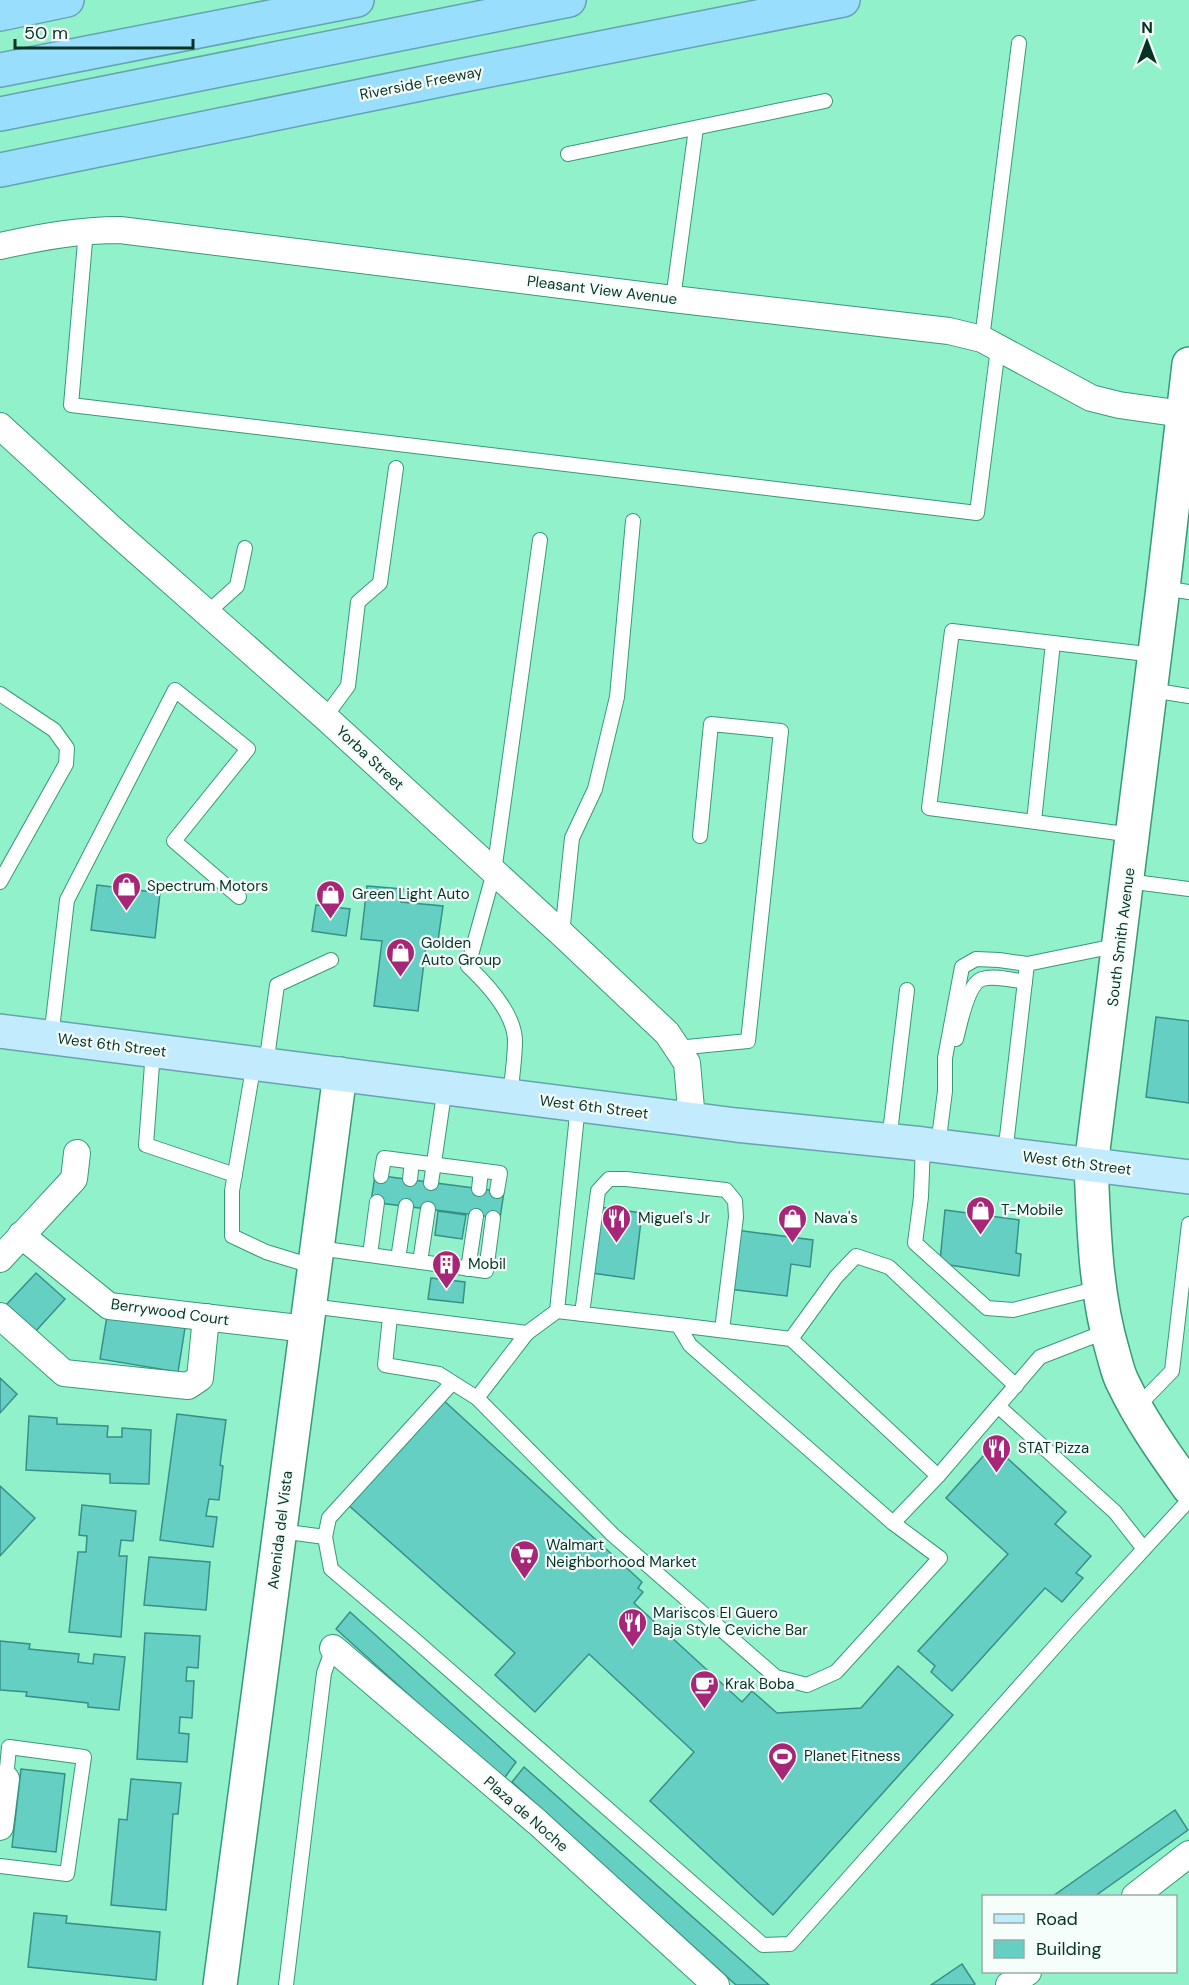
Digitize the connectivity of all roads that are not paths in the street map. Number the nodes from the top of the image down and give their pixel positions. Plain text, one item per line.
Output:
1 (67, 0) edge
2 (357, 0) edge
3 (568, 0) edge
4 (843, 0) edge
5 (0, 14) edge
6 (1019, 43) dead end
7 (0, 70) edge
8 (825, 101) dead end
9 (0, 114) edge
10 (696, 128) junction
11 (568, 154) dead end
12 (0, 170) edge
13 (86, 230) junction
14 (0, 246) edge
15 (673, 299) junction
16 (990, 344) junction
17 (1189, 364) edge
18 (1186, 414) edge
19 (0, 426) edge
20 (396, 468) dead end
21 (633, 522) dead end
22 (540, 540) dead end
23 (245, 548) dead end
24 (1176, 590) edge
25 (207, 613) junction
26 (1053, 643) junction
27 (1155, 655) junction
28 (1151, 690) junction
29 (0, 694) edge
30 (1189, 696) edge
31 (326, 717) junction
32 (1034, 821) junction
33 (1133, 835) junction
34 (700, 836) dead end
35 (494, 872) junction
36 (1127, 881) junction
37 (0, 882) edge
38 (1189, 889) edge
39 (239, 897) dead end
40 (562, 934) junction
41 (1120, 945) junction
42 (331, 960) dead end
43 (1027, 964) junction
44 (1025, 982) junction
45 (907, 990) dead end
46 (0, 1031) edge
47 (51, 1038) junction
48 (677, 1048) junction
49 (153, 1051) junction
50 (260, 1064) junction
51 (340, 1074) junction
52 (445, 1088) junction
53 (945, 1091) junction
54 (510, 1096) junction
55 (578, 1105) junction
56 (692, 1120) junction
57 (889, 1141) junction
58 (930, 1145) junction
59 (77, 1153) dead end
60 (1005, 1154) junction
61 (412, 1162) junction
62 (434, 1164) junction
63 (1091, 1166) junction
64 (482, 1171) junction
65 (235, 1175) junction
66 (381, 1176) dead end
67 (1189, 1177) edge
68 (410, 1179) dead end
69 (431, 1183) dead end
70 (479, 1189) dead end
71 (497, 1191) dead end
72 (377, 1202) dead end
73 (406, 1206) dead end
74 (428, 1209) dead end
75 (476, 1216) dead end
76 (493, 1218) dead end
77 (1189, 1224) edge
78 (21, 1235) junction
79 (370, 1255) junction
80 (316, 1257) junction
81 (0, 1259) edge
82 (398, 1259) junction
83 (420, 1262) junction
84 (468, 1269) junction
85 (1099, 1288) junction
86 (556, 1311) junction
87 (582, 1314) junction
88 (0, 1316) edge
89 (206, 1317) junction
90 (390, 1317) junction
91 (308, 1318) junction
92 (678, 1325) junction
93 (722, 1330) junction
94 (1107, 1331) junction
95 (527, 1333) junction
96 (791, 1339) junction
97 (452, 1383) junction
98 (1016, 1386) junction
99 (477, 1398) junction
100 (998, 1406) junction
101 (1136, 1408) junction
102 (938, 1476) junction
103 (1189, 1488) edge
104 (1189, 1500) edge
105 (893, 1523) junction
106 (280, 1531) junction
107 (325, 1537) junction
108 (1144, 1549) junction
109 (333, 1648) joint
110 (3, 1779) edge
111 (0, 1827) edge
112 (1189, 1854) edge
113 (0, 1866) edge
114 (1136, 1895) edge
115 (1025, 1973) edge
116 (220, 1985) edge
117 (286, 1985) edge
118 (716, 1985) edge
119 (1009, 1985) edge

1 - 5 highway
2 - 7 highway
3 - 9 highway
4 - 12 highway, Riverside Freeway
6 - 16 lane
8 - 10 lane
10 - 11 lane
10 - 15 lane
13 - 14 street, Pleasant View Avenue
13 - 15 street, Pleasant View Avenue
13 - 16 lane
15 - 16 street, Pleasant View Avenue
16 - 18 street, Pleasant View Avenue
17 - 18 main road, South Smith Avenue
18 - 24 main road, South Smith Avenue
19 - 25 street, Yorba Street
20 - 31 lane
21 - 40 lane
22 - 35 lane
23 - 25 lane
24 - 27 main road, South Smith Avenue
25 - 31 street, Yorba Street
26 - 27 lane
26 - 32 lane
26 - 32 lane
27 - 28 main road, South Smith Avenue
28 - 30 lane
28 - 33 main road, South Smith Avenue
29 - 37 lane
31 - 35 street, Yorba Street
32 - 33 lane
33 - 36 main road, South Smith Avenue
34 - 48 lane
35 - 40 street, Yorba Street
35 - 54 lane
36 - 38 lane
36 - 41 main road, South Smith Avenue
39 - 47 lane
40 - 48 street, Yorba Street
41 - 43 lane
41 - 63 main road, South Smith Avenue
42 - 50 lane
43 - 44 lane
43 - 53 lane
44 - 53 lane
44 - 60 lane
45 - 57 lane
46 - 47 main road, West 6th Street
47 - 49 main road, West 6th Street
48 - 56 street, Yorba Street
49 - 50 main road, West 6th Street
49 - 65 lane
50 - 51 main road, West 6th Street
50 - 65 lane
51 - 52 main road, West 6th Street
51 - 80 main road, Avenida del Vista
52 - 54 main road, West 6th Street
52 - 62 lane
53 - 58 lane
54 - 55 main road, West 6th Street
55 - 56 main road, West 6th Street
55 - 86 lane
56 - 57 main road, West 6th Street
57 - 58 main road, West 6th Street
58 - 60 main road, West 6th Street
58 - 85 lane
59 - 78 street
60 - 63 main road, West 6th Street
61 - 62 lane
61 - 66 lane
61 - 68 lane
62 - 64 lane
62 - 69 lane
63 - 67 main road, West 6th Street
63 - 85 main road, South Smith Avenue
64 - 70 lane
64 - 71 lane
65 - 80 lane
72 - 79 lane
73 - 82 lane
74 - 83 lane
75 - 84 lane
76 - 84 lane
77 - 101 lane
78 - 81 street
78 - 89 street, Berrywood Court
79 - 80 lane
79 - 82 lane
80 - 91 main road, Avenida del Vista
82 - 83 lane
83 - 84 lane
85 - 94 main road, South Smith Avenue
86 - 87 lane
86 - 95 lane
87 - 92 lane
87 - 93 lane
88 - 89 street
89 - 91 street, Berrywood Court
90 - 91 lane
90 - 95 lane
90 - 97 lane
91 - 106 main road, Avenida del Vista
92 - 93 lane
92 - 105 lane
93 - 96 lane
94 - 98 lane
94 - 101 main road, South Smith Avenue
95 - 99 lane
96 - 98 lane
96 - 102 lane
97 - 99 lane
97 - 107 lane
98 - 100 lane
99 - 105 lane
100 - 102 lane
100 - 108 lane
101 - 103 main road, South Smith Avenue
102 - 105 lane
104 - 108 lane
106 - 107 lane
106 - 116 main road, Avenida del Vista
107 - 108 lane
109 - 117 lane
109 - 118 street, Plaza de Noche
110 - 111 street
110 - 113 lane
112 - 114 street
115 - 119 street

